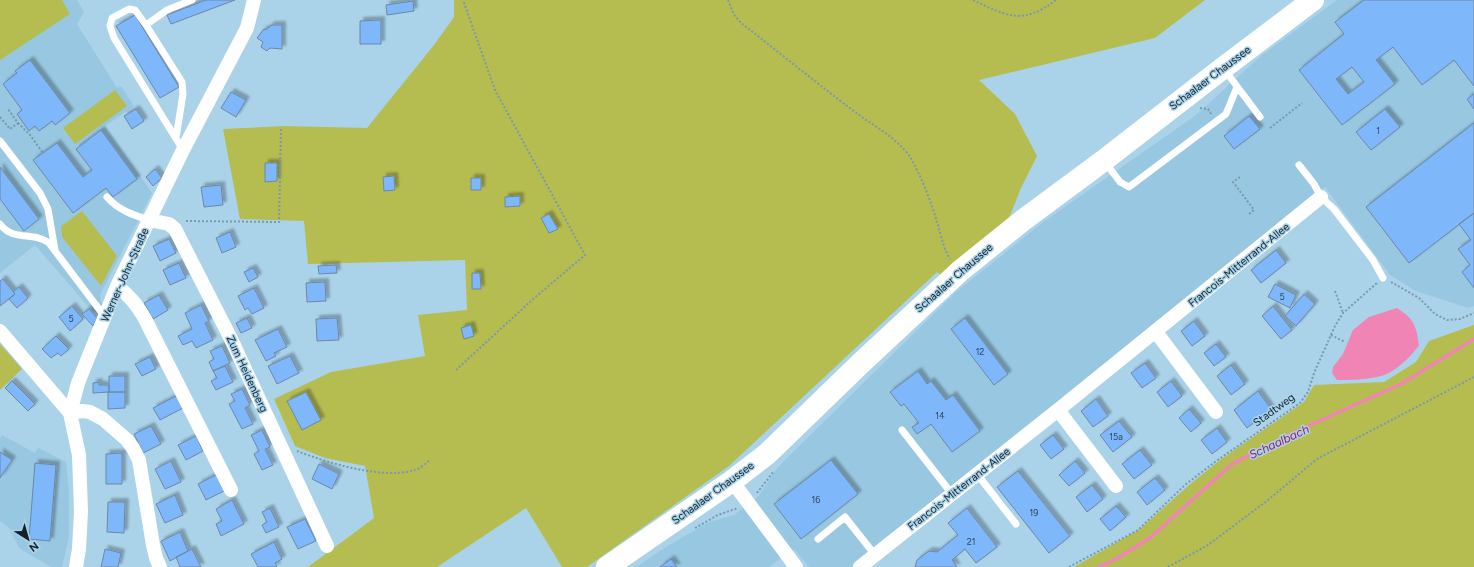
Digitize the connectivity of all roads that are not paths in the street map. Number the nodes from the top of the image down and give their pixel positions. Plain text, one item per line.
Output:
1 (192, 0) edge
2 (254, 0) edge
3 (1313, 0) edge
4 (146, 25) junction
5 (1223, 68) junction
6 (1237, 87) junction
7 (1260, 116) dead end
8 (0, 141) edge
9 (180, 144) junction
10 (1103, 161) junction
11 (1298, 165) dead end
12 (107, 197) dead end
13 (1321, 197) junction
14 (149, 220) junction
15 (0, 224) edge
16 (55, 250) junction
17 (1383, 278) road end
18 (117, 286) junction
19 (105, 317) junction
20 (0, 331) edge
21 (1156, 332) junction
22 (1058, 410) junction
23 (1216, 412) dead end
24 (70, 413) junction
25 (902, 430) dead end
26 (977, 474) junction
27 (732, 481) junction
28 (1116, 486) dead end
29 (231, 490) dead end
30 (952, 494) junction
31 (1016, 524) dead end
32 (818, 539) dead end
33 (327, 546) dead end
34 (875, 555) junction
35 (792, 566) edge
36 (76, 567) edge
37 (160, 567) edge
38 (607, 567) edge
39 (860, 567) edge

1 - 4 lane
2 - 9 street, Werner-John-Straße
3 - 5 main road, Schaalaer Chaussee
4 - 9 lane
4 - 9 lane
5 - 6 lane
5 - 10 main road, Schaalaer Chaussee
6 - 7 lane
6 - 10 lane
8 - 16 lane
9 - 14 street, Werner-John-Straße
10 - 27 main road, Schaalaer Chaussee
11 - 13 lane
12 - 14 lane
13 - 17 lane
13 - 21 street, Francois-Mitterrand-Allee
14 - 18 street, Werner-John-Straße
14 - 33 street, Zum Heidenberg
15 - 16 lane
16 - 19 lane
18 - 19 street, Werner-John-Straße
18 - 29 street
19 - 24 street, Werner-John-Straße
20 - 24 street
21 - 22 street, Francois-Mitterrand-Allee
21 - 23 street
22 - 26 street, Francois-Mitterrand-Allee
22 - 28 street
24 - 36 street, Werner-John-Straße
24 - 37 street
25 - 30 lane
26 - 30 street, Francois-Mitterrand-Allee
26 - 31 lane
27 - 35 street
27 - 38 main road, Schaalaer Chaussee
30 - 34 street, Francois-Mitterrand-Allee
32 - 34 lane
34 - 39 street, Francois-Mitterrand-Allee

